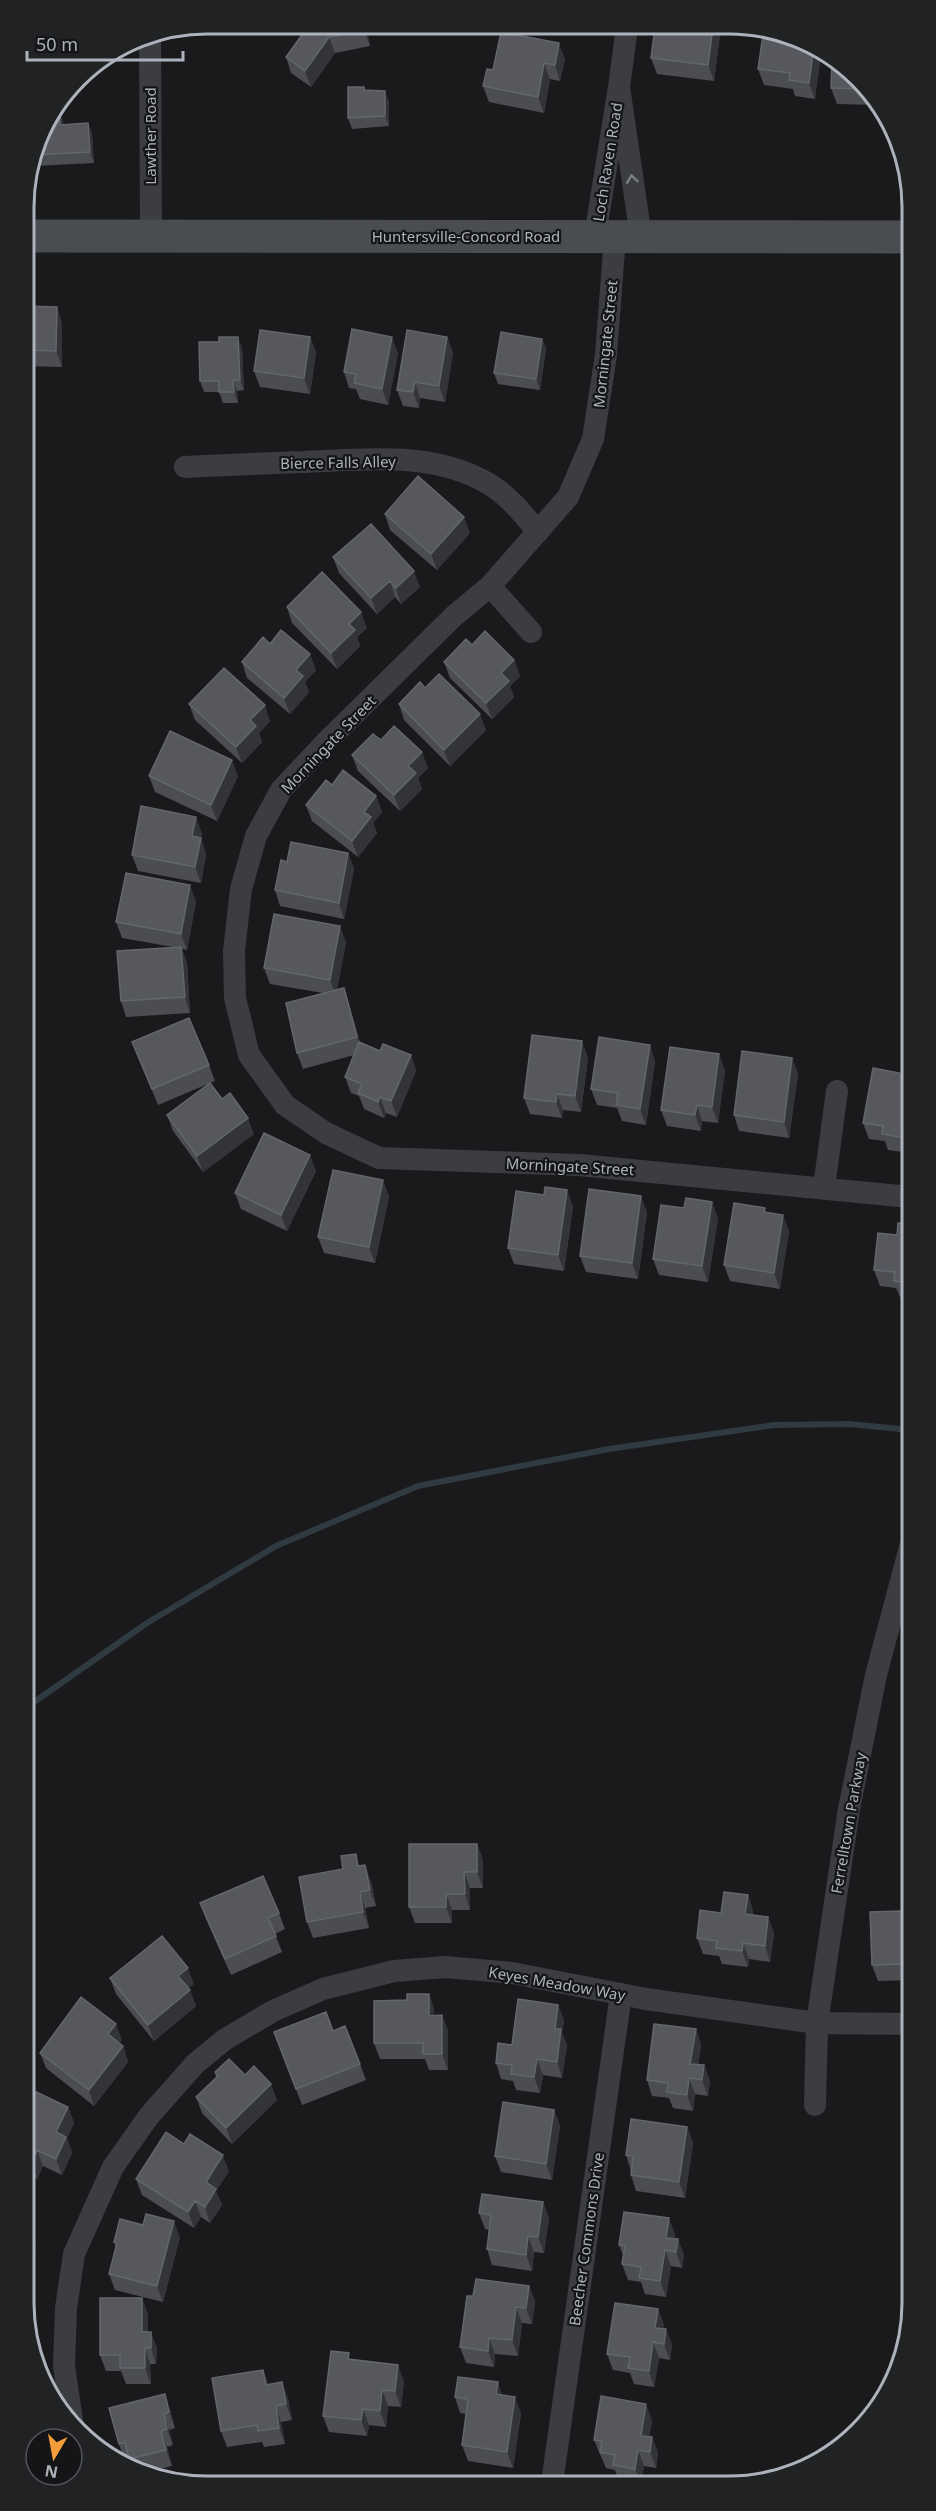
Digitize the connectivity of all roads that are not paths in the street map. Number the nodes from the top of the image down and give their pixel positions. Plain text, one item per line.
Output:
1 (626, 35) edge
2 (150, 45) edge
3 (619, 87) junction
4 (35, 236) edge
5 (150, 236) junction
6 (617, 237) junction
7 (902, 237) edge
8 (185, 467) dead end
9 (538, 532) junction
10 (490, 586) junction
11 (531, 632) dead end
12 (837, 1091) dead end
13 (824, 1187) junction
14 (902, 1196) edge
15 (901, 1580) edge
16 (621, 1994) junction
17 (816, 2023) junction
18 (901, 2024) edge
19 (815, 2105) dead end
20 (70, 2409) edge
21 (553, 2476) edge

1 - 3 street, Loch Raven Road
2 - 5 street, Lawther Road
3 - 6 street, Loch Raven Road
6 -> 3 street, Loch Raven Road
4 - 5 main road, Huntersville-Concord Road
5 - 6 main road, Huntersville-Concord Road
6 - 7 main road, Huntersville-Concord Road
6 - 9 street, Morningate Street
8 - 9 street, Bierce Falls Alley
9 - 10 street, Morningate Street
10 - 11 street
10 - 13 street, Morningate Street
12 - 13 street
13 - 14 street, Morningate Street
15 - 17 street, Ferrelltown Parkway
16 - 17 street, Keyes Meadow Way
16 - 20 street, Keyes Meadow Way
16 - 21 street, Beecher Commons Drive
17 - 18 street, Keyes Meadow Way
17 - 19 street, Ferrelltown Parkway

